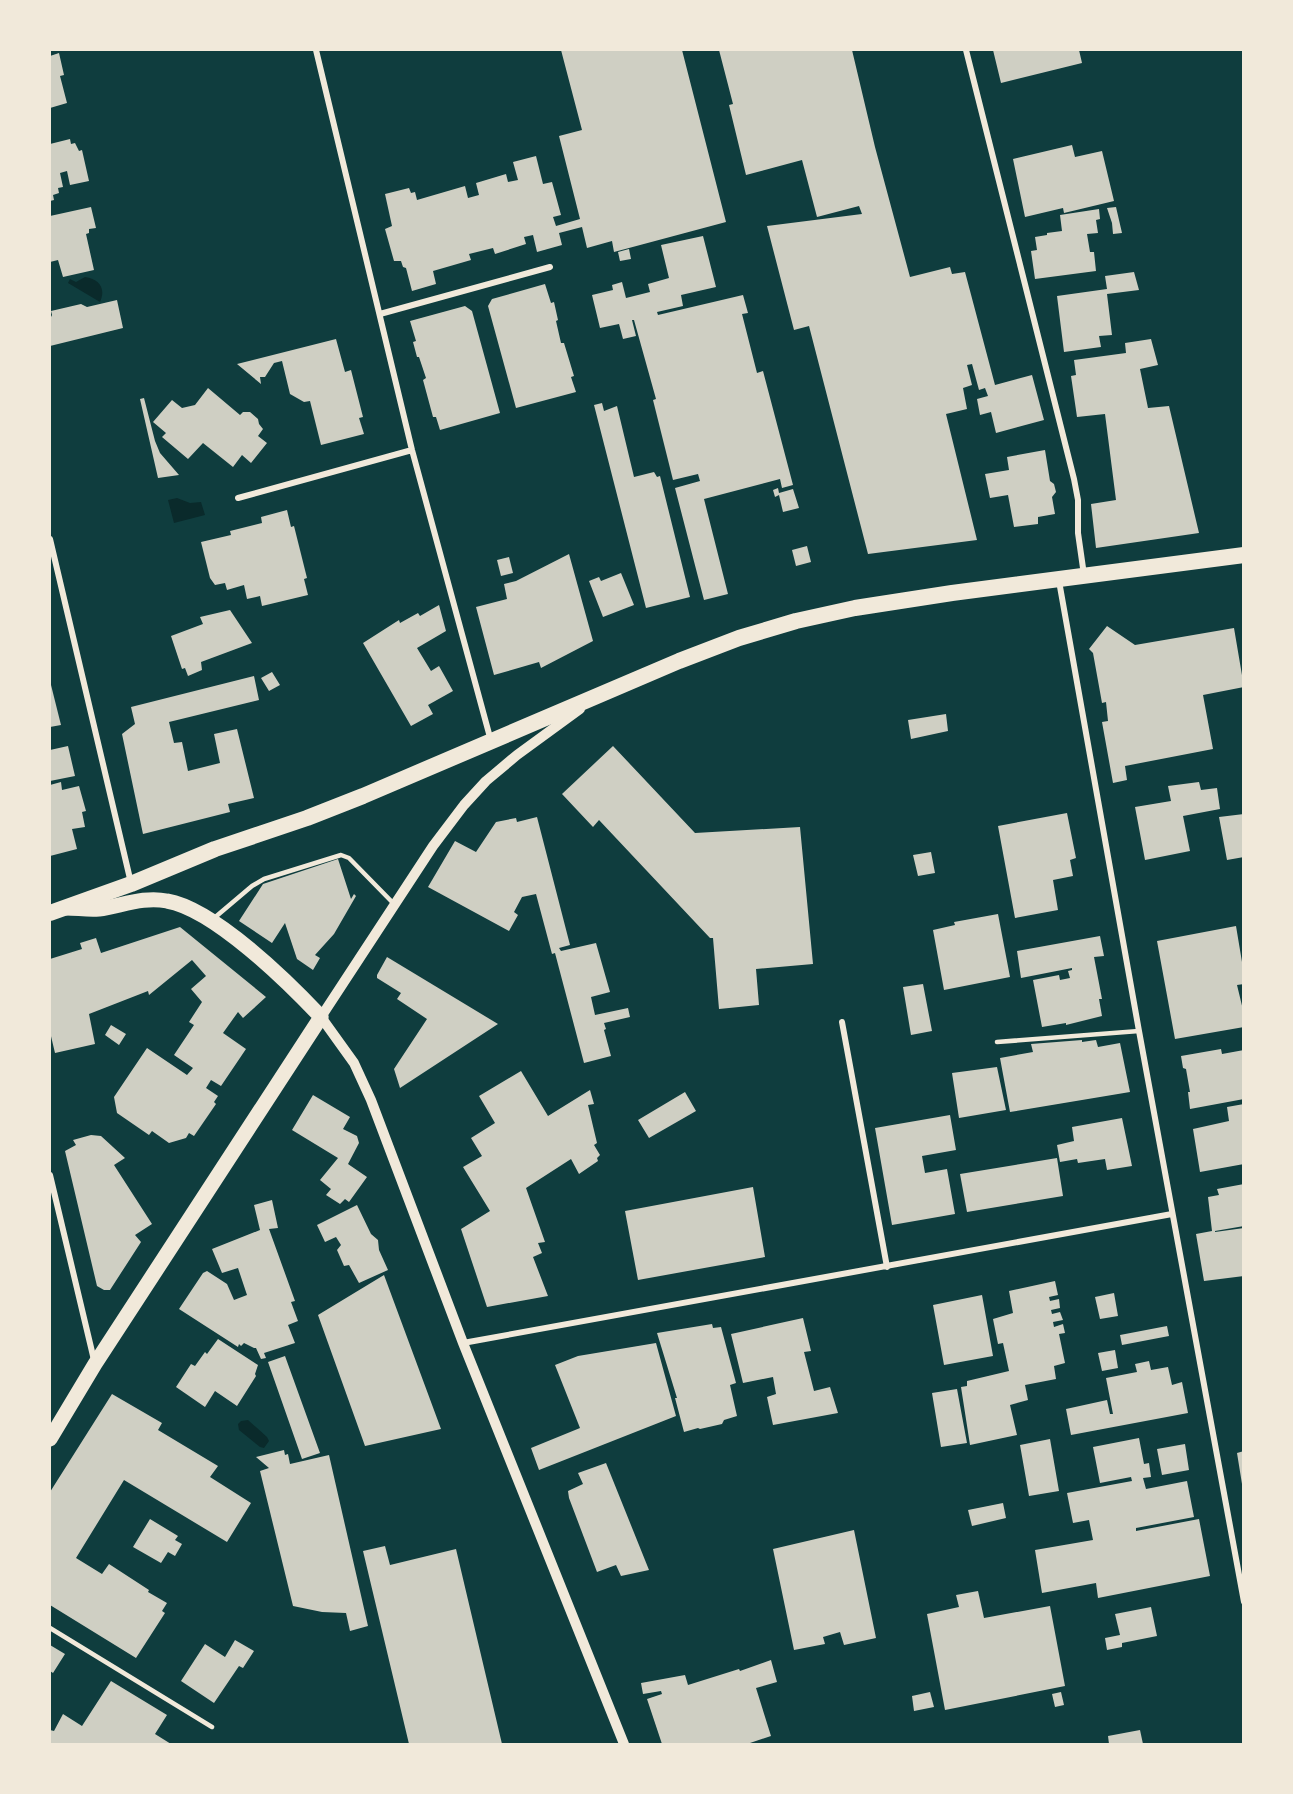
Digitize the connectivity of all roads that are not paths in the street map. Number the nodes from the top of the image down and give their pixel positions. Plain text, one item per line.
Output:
1 (316, 50) edge
2 (966, 50) edge
3 (550, 267) dead end
4 (380, 314) junction
5 (412, 450) junction
6 (238, 498) dead end
7 (50, 539) edge
8 (1244, 555) edge
9 (1084, 576) junction
10 (1058, 579) junction
11 (600, 694) junction
12 (491, 741) junction
13 (131, 884) junction
14 (395, 905) junction
15 (58, 910) edge
16 (211, 920) junction
17 (321, 1017) junction
18 (842, 1022) dead end
19 (1139, 1031) junction
20 (997, 1042) dead end
21 (50, 1175) edge
22 (1172, 1214) junction
23 (887, 1267) junction
24 (463, 1343) junction
25 (95, 1364) junction
26 (50, 1439) edge
27 (1244, 1602) edge
28 (50, 1628) edge
29 (212, 1727) dead end
30 (624, 1744) edge

1 - 4 street
2 - 9 street
3 - 4 street
4 - 5 street
5 - 6 street
5 - 12 street
7 - 13 street
8 - 9 highway
9 - 10 highway
10 - 11 highway
10 - 19 street
11 - 12 highway
11 - 14 street
12 - 13 highway
13 - 15 highway
14 - 16 lane
14 - 17 street
15 - 16 main road
16 - 17 main road
17 - 24 street
17 - 25 main road
18 - 23 street
19 - 20 lane
19 - 22 street
21 - 25 street
22 - 23 street
22 - 27 street
23 - 24 street
24 - 30 street
25 - 26 main road
28 - 29 lane

